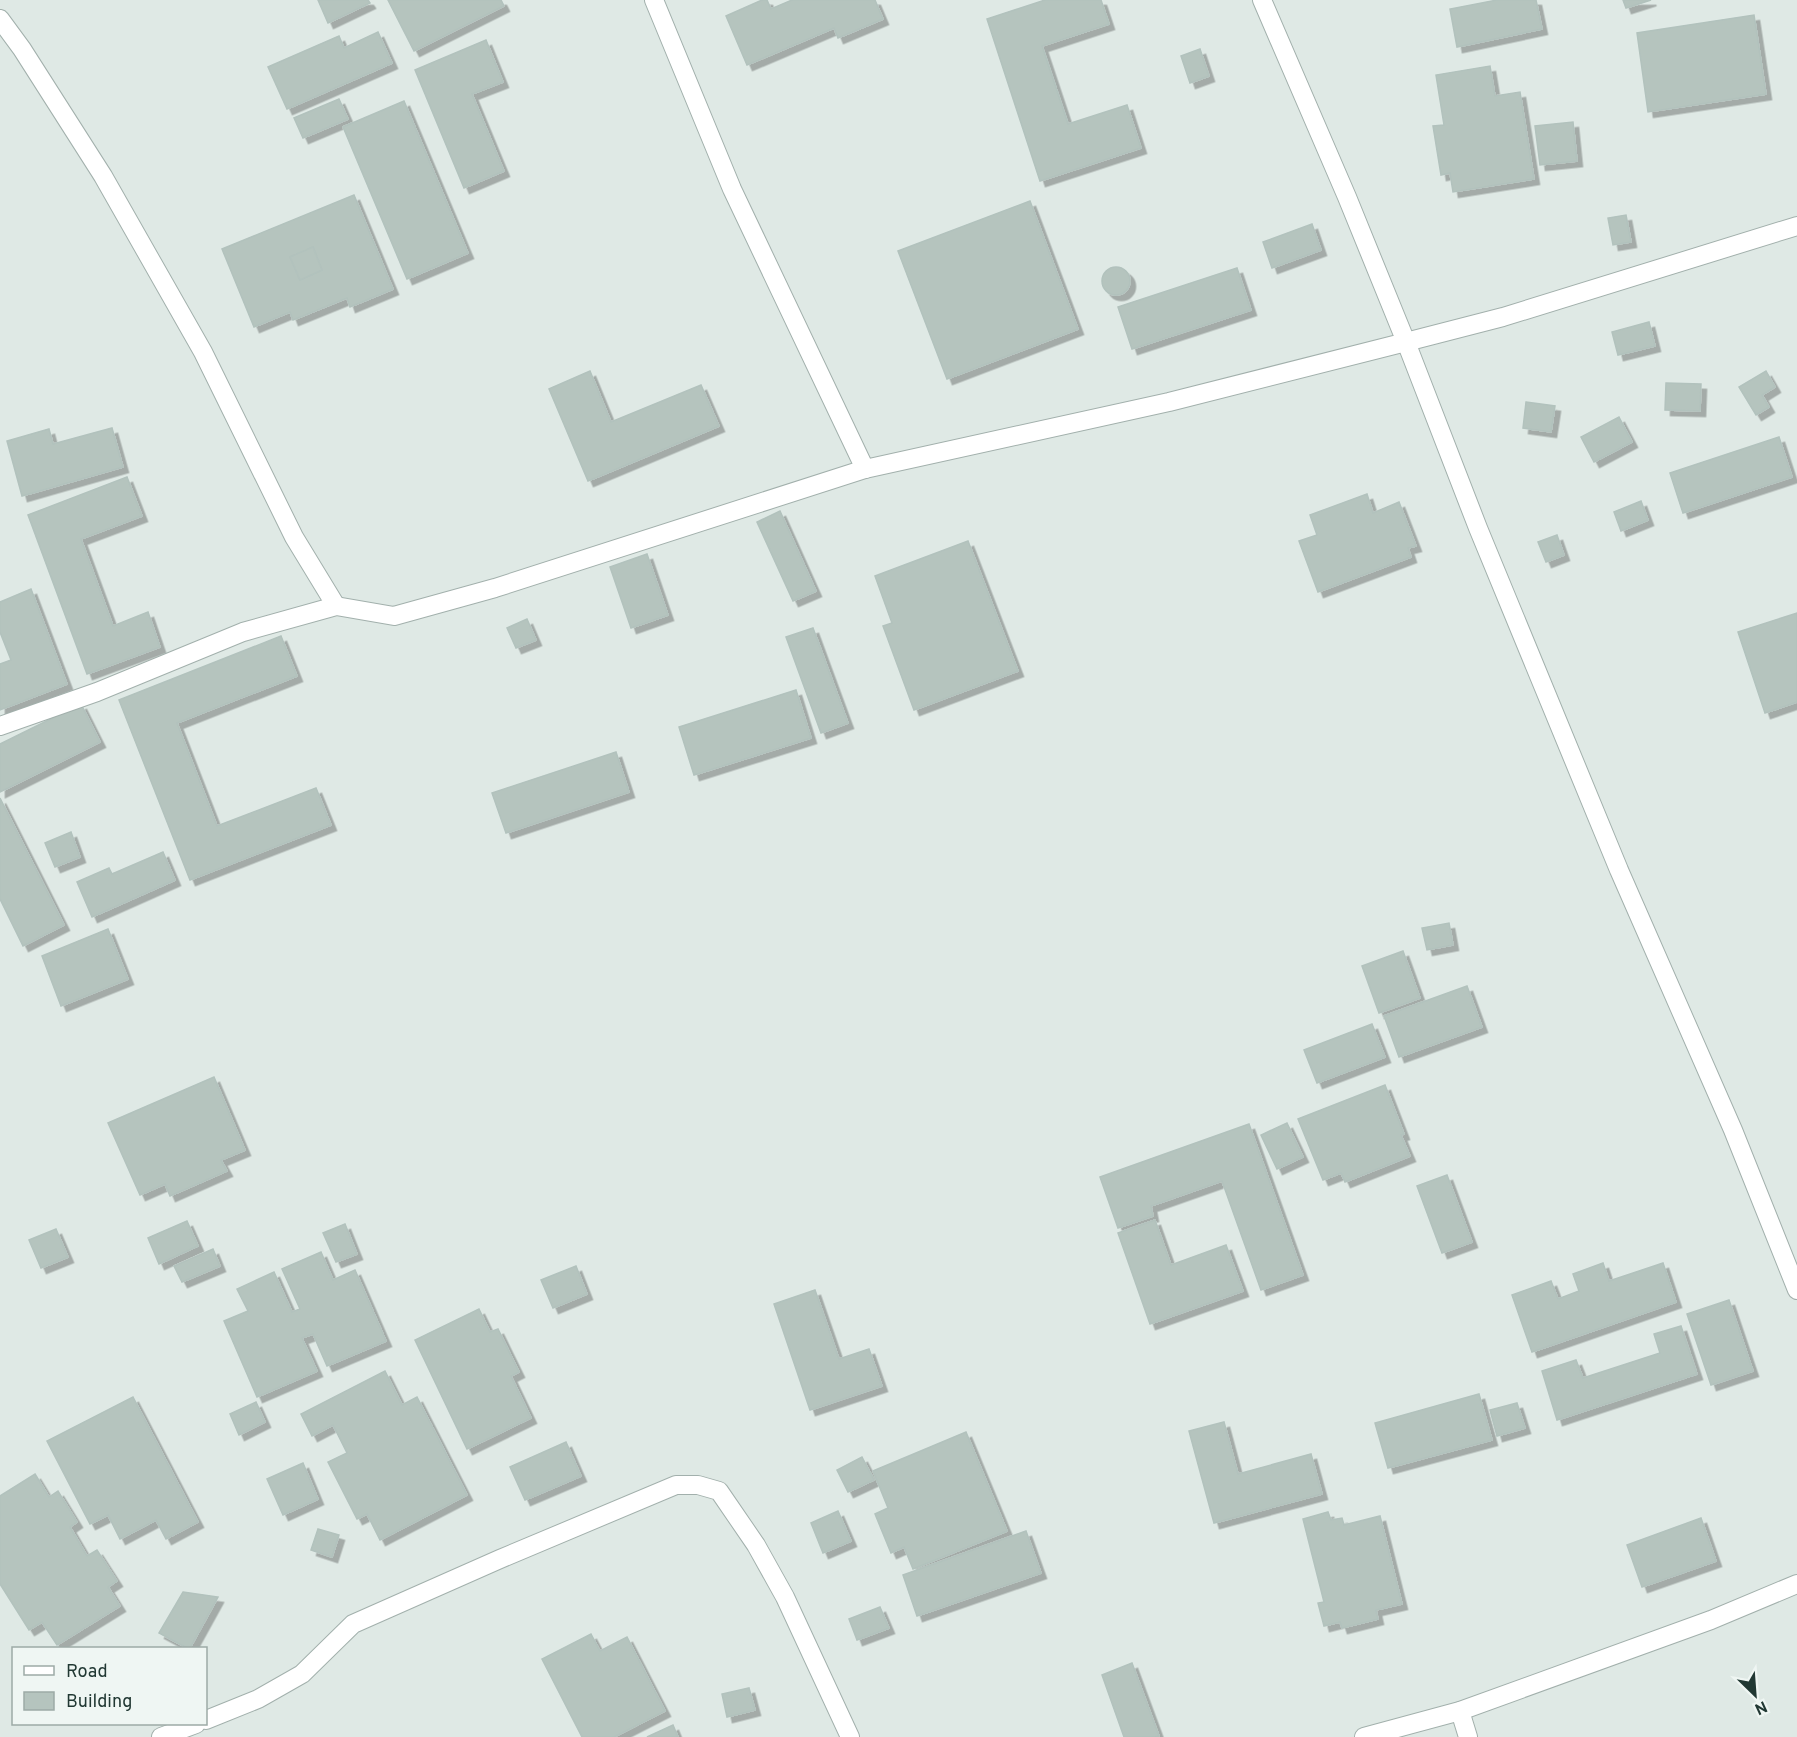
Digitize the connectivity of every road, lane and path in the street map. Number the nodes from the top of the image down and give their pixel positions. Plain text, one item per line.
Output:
1 (654, 0) edge
2 (1262, 0) edge
3 (0, 19) edge
4 (1797, 226) edge
5 (1406, 342) junction
6 (865, 469) junction
7 (336, 606) junction
8 (0, 726) edge
9 (1797, 1290) edge
10 (1797, 1584) edge
11 (1460, 1711) junction
12 (207, 1720) edge
13 (193, 1725) edge
14 (161, 1737) edge
15 (850, 1737) edge
16 (1365, 1737) edge
17 (1467, 1737) edge

1 - 6 street
2 - 5 street
3 - 7 street
4 - 5 street
5 - 6 street
5 - 9 street
6 - 7 street
7 - 8 street
10 - 11 street
11 - 16 street
11 - 17 street
12 - 15 street
13 - 14 street

